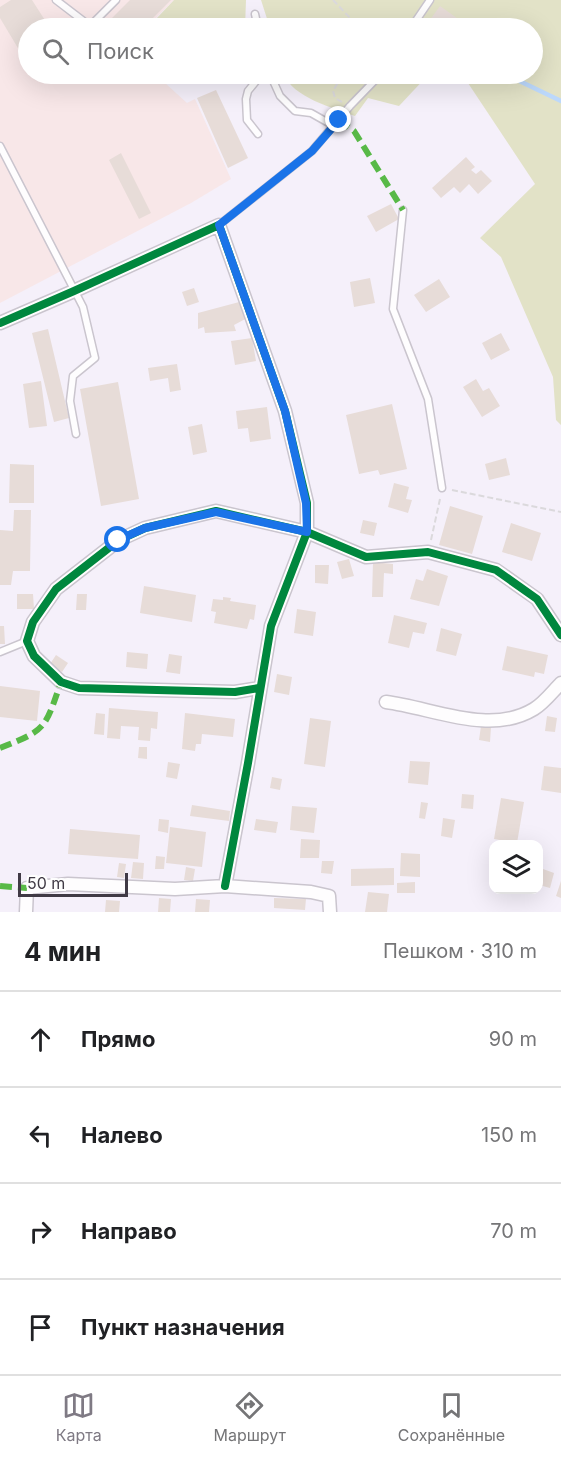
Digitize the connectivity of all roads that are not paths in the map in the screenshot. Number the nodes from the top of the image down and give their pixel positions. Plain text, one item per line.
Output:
1 (56, 0) edge
2 (116, 0) edge
3 (430, 0) edge
4 (255, 14) dead end
5 (80, 18) edge
6 (98, 18) edge
7 (256, 18) edge
8 (418, 18) edge
9 (254, 84) edge
10 (275, 84) edge
11 (371, 84) edge
12 (334, 126) junction
13 (258, 134) dead end
14 (0, 146) edge
15 (403, 210) dead end
16 (219, 225) junction
17 (74, 291) junction
18 (0, 323) edge
19 (76, 434) dead end
20 (442, 489) road end
21 (307, 532) junction
22 (561, 635) edge
23 (27, 641) junction
24 (0, 652) edge
25 (561, 683) edge
26 (260, 688) junction
27 (386, 702) dead end
28 (225, 886) junction
29 (26, 912) edge
30 (330, 912) edge

1 - 5 lane
2 - 6 lane
3 - 8 lane
4 - 7 lane
9 - 13 lane
10 - 12 lane
11 - 12 lane
12 - 16 lane
14 - 17 lane
15 - 20 lane
16 - 17 street
16 - 21 street
17 - 18 street
17 - 19 lane
21 - 22 street
21 - 23 street
21 - 26 street
23 - 24 lane
23 - 26 street
25 - 27 street
26 - 28 street
28 - 29 street
28 - 30 street

